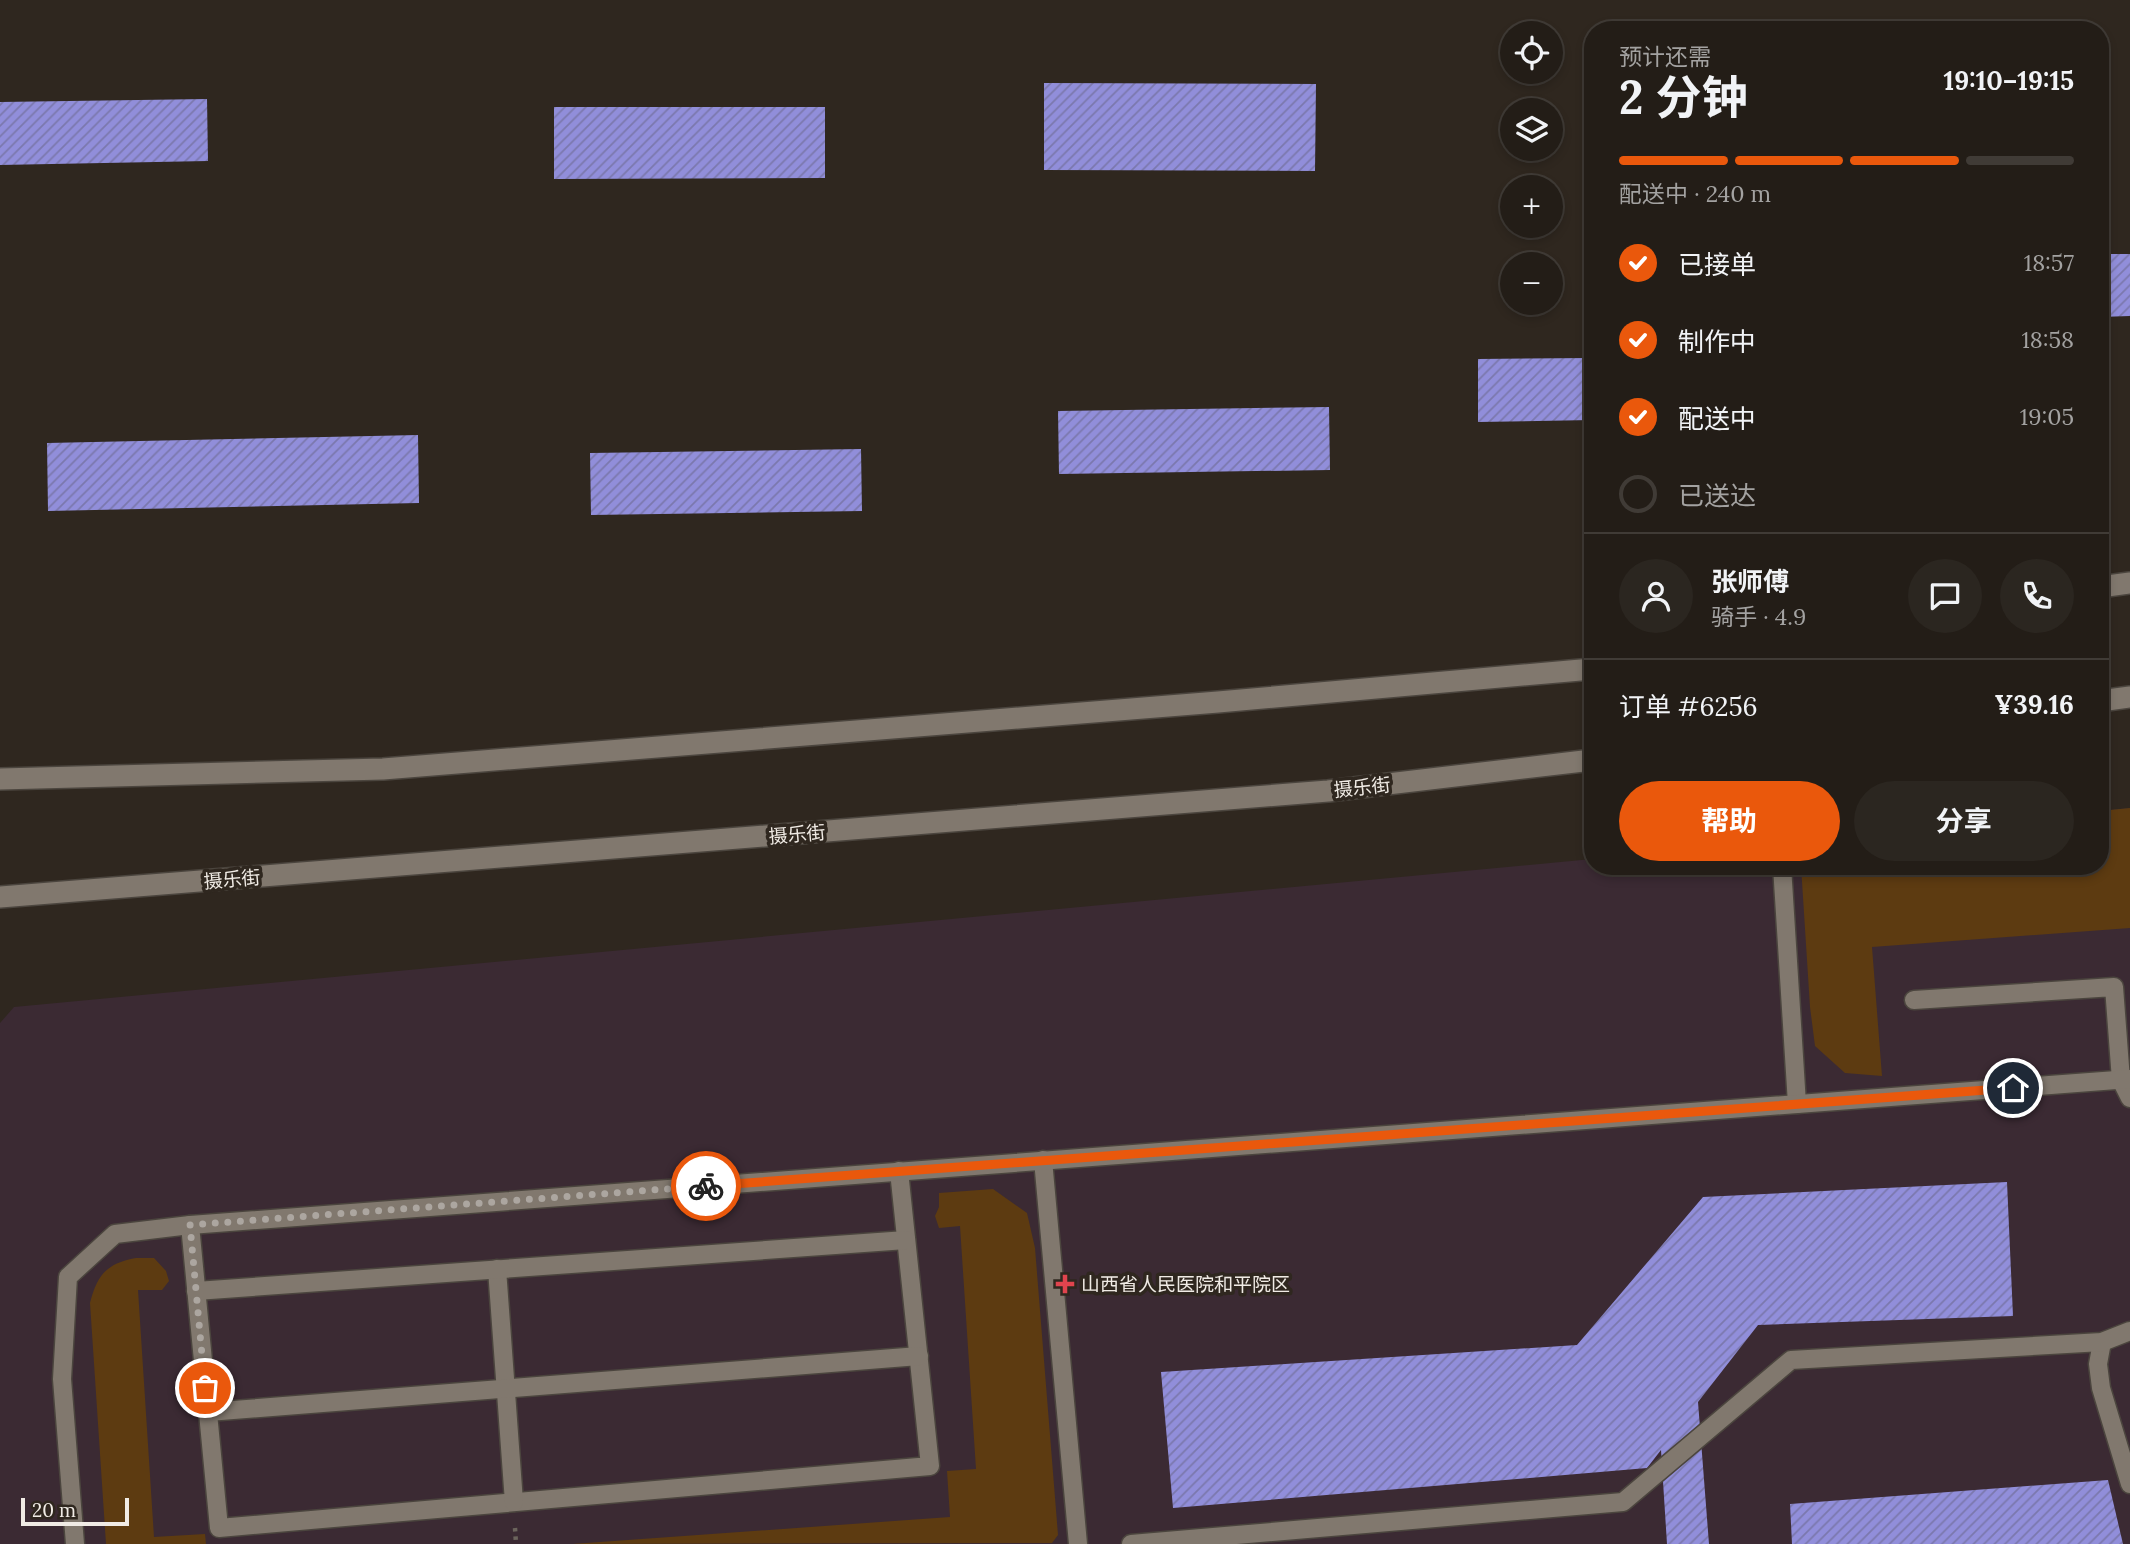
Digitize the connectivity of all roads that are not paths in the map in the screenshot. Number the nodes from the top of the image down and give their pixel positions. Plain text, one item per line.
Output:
1 (2130, 583) edge
2 (2109, 586) edge
3 (1584, 671) edge
4 (2130, 697) edge
5 (2109, 700) edge
6 (1584, 761) edge
7 (0, 779) edge
8 (1783, 875) edge
9 (0, 897) edge
10 (1914, 1000) dead end
11 (2126, 1079) edge
12 (2130, 1098) edge
13 (1797, 1104) junction
14 (1043, 1160) junction
15 (899, 1171) junction
16 (190, 1225) junction
17 (906, 1240) junction
18 (497, 1269) junction
19 (196, 1291) junction
20 (2130, 1331) edge
21 (2102, 1342) junction
22 (919, 1356) junction
23 (506, 1388) junction
24 (208, 1412) junction
25 (2123, 1436) edge
26 (2130, 1483) edge
27 (514, 1502) junction
28 (75, 1544) edge
29 (1078, 1544) edge
30 (1131, 1544) edge

1 - 2 main road
3 - 7 main road
4 - 5 main road
6 - 9 main road, 摄乐街
8 - 13 lane
10 - 11 lane
11 - 12 lane
11 - 13 lane
13 - 14 lane
14 - 15 lane
14 - 29 lane
15 - 16 lane
15 - 17 lane
16 - 19 lane
16 - 28 lane
17 - 18 lane
17 - 22 lane
18 - 19 lane
18 - 23 lane
19 - 24 lane
20 - 21 lane
21 - 25 lane
21 - 30 lane
22 - 23 lane
22 - 27 lane
23 - 24 lane
23 - 27 lane
24 - 27 lane
25 - 26 lane

